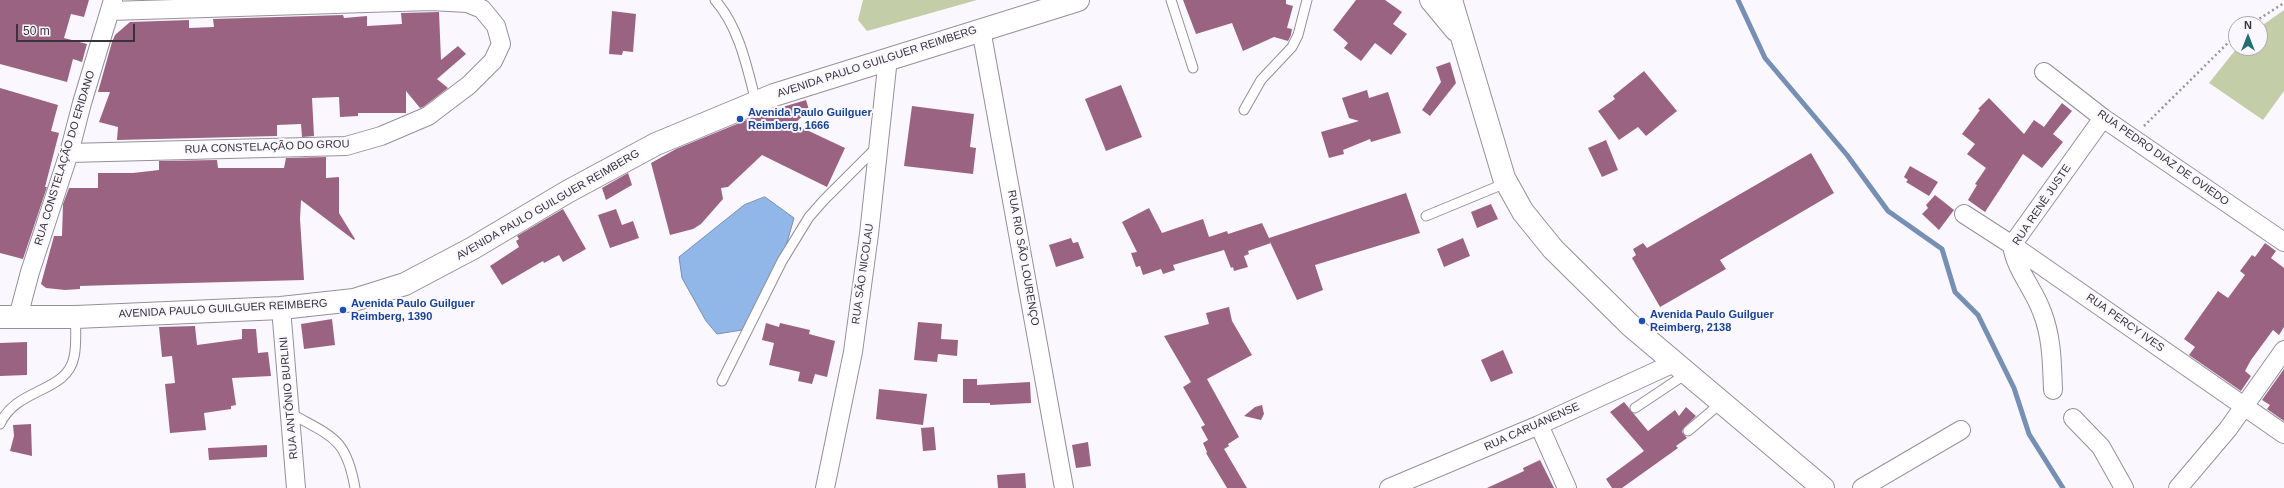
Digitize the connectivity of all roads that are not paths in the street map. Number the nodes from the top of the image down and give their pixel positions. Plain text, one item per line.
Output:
1 (714, 0) edge
2 (1078, 0) edge
3 (1171, 0) edge
4 (1306, 0) edge
5 (1431, 0) edge
6 (1451, 0) edge
7 (111, 5) edge
8 (981, 29) junction
9 (1463, 39) junction
10 (888, 58) junction
11 (1193, 68) dead end
12 (2044, 72) dead end
13 (756, 102) junction
14 (1244, 110) dead end
15 (2103, 118) junction
16 (879, 146) junction
17 (69, 153) junction
18 (1506, 183) junction
19 (1964, 214) dead end
20 (1426, 216) dead end
21 (2284, 242) edge
22 (2012, 245) junction
23 (281, 308) junction
24 (9, 317) edge
25 (76, 317) junction
26 (2284, 350) edge
27 (1680, 368) junction
28 (722, 381) dead end
29 (2053, 390) dead end
30 (1721, 403) junction
31 (2244, 406) junction
32 (1634, 408) dead end
33 (290, 413) junction
34 (2073, 418) dead end
35 (0, 424) edge
36 (1539, 425) junction
37 (1961, 430) dead end
38 (1688, 431) dead end
39 (2284, 434) edge
40 (1399, 486) edge
41 (296, 488) edge
42 (355, 488) edge
43 (824, 488) edge
44 (1064, 488) edge
45 (1567, 488) edge
46 (1824, 488) edge
47 (1862, 488) edge
48 (2124, 488) edge
49 (2178, 488) edge

1 - 13 lane
2 - 8 main road, AVENIDA PAULO GUILGUER REIMBERG
3 - 11 lane
4 - 14 lane
5 - 9 main road
6 - 9 main road
7 - 17 street, RUA CONSTELAÇÃO DO ERIDANO
7 - 17 street, RUA CONSTELAÇÃO DO GROU
8 - 10 main road, AVENIDA PAULO GUILGUER REIMBERG
8 - 44 street, RUA RIO SÃO LOURENÇO
9 - 18 main road
10 - 13 main road, AVENIDA PAULO GUILGUER REIMBERG
10 - 16 street, RUA SÃO NICOLAU
12 - 15 street, RUA PEDRO DIAZ DE OVIEDO
13 - 23 main road, AVENIDA PAULO GUILGUER REIMBERG
15 - 21 street, RUA PEDRO DIAZ DE OVIEDO
15 - 22 street, RUA RENÊ JUSTE
16 - 28 lane
16 - 43 street, RUA SÃO NICOLAU
17 - 24 street, RUA CONSTELAÇÃO DO ERIDANO
18 - 20 lane
18 - 27 main road
19 - 22 street, RUA PERCY IVES
22 - 29 street, RUA RENÊ JUSTE
22 - 31 street, RUA PERCY IVES
23 - 25 main road, AVENIDA PAULO GUILGUER REIMBERG
23 - 33 street, RUA ANTÔNIO BURLINI
24 - 25 main road, AVENIDA PAULO GUILGUER REIMBERG
25 - 35 lane
26 - 31 street
27 - 30 main road
27 - 32 lane
27 - 36 street, RUA CARUANENSE
30 - 38 lane
30 - 46 main road
31 - 39 street, RUA PERCY IVES
31 - 49 street
33 - 41 street, RUA ANTÔNIO BURLINI
33 - 42 lane
34 - 48 street
36 - 40 street, RUA CARUANENSE
36 - 45 street
37 - 47 street

